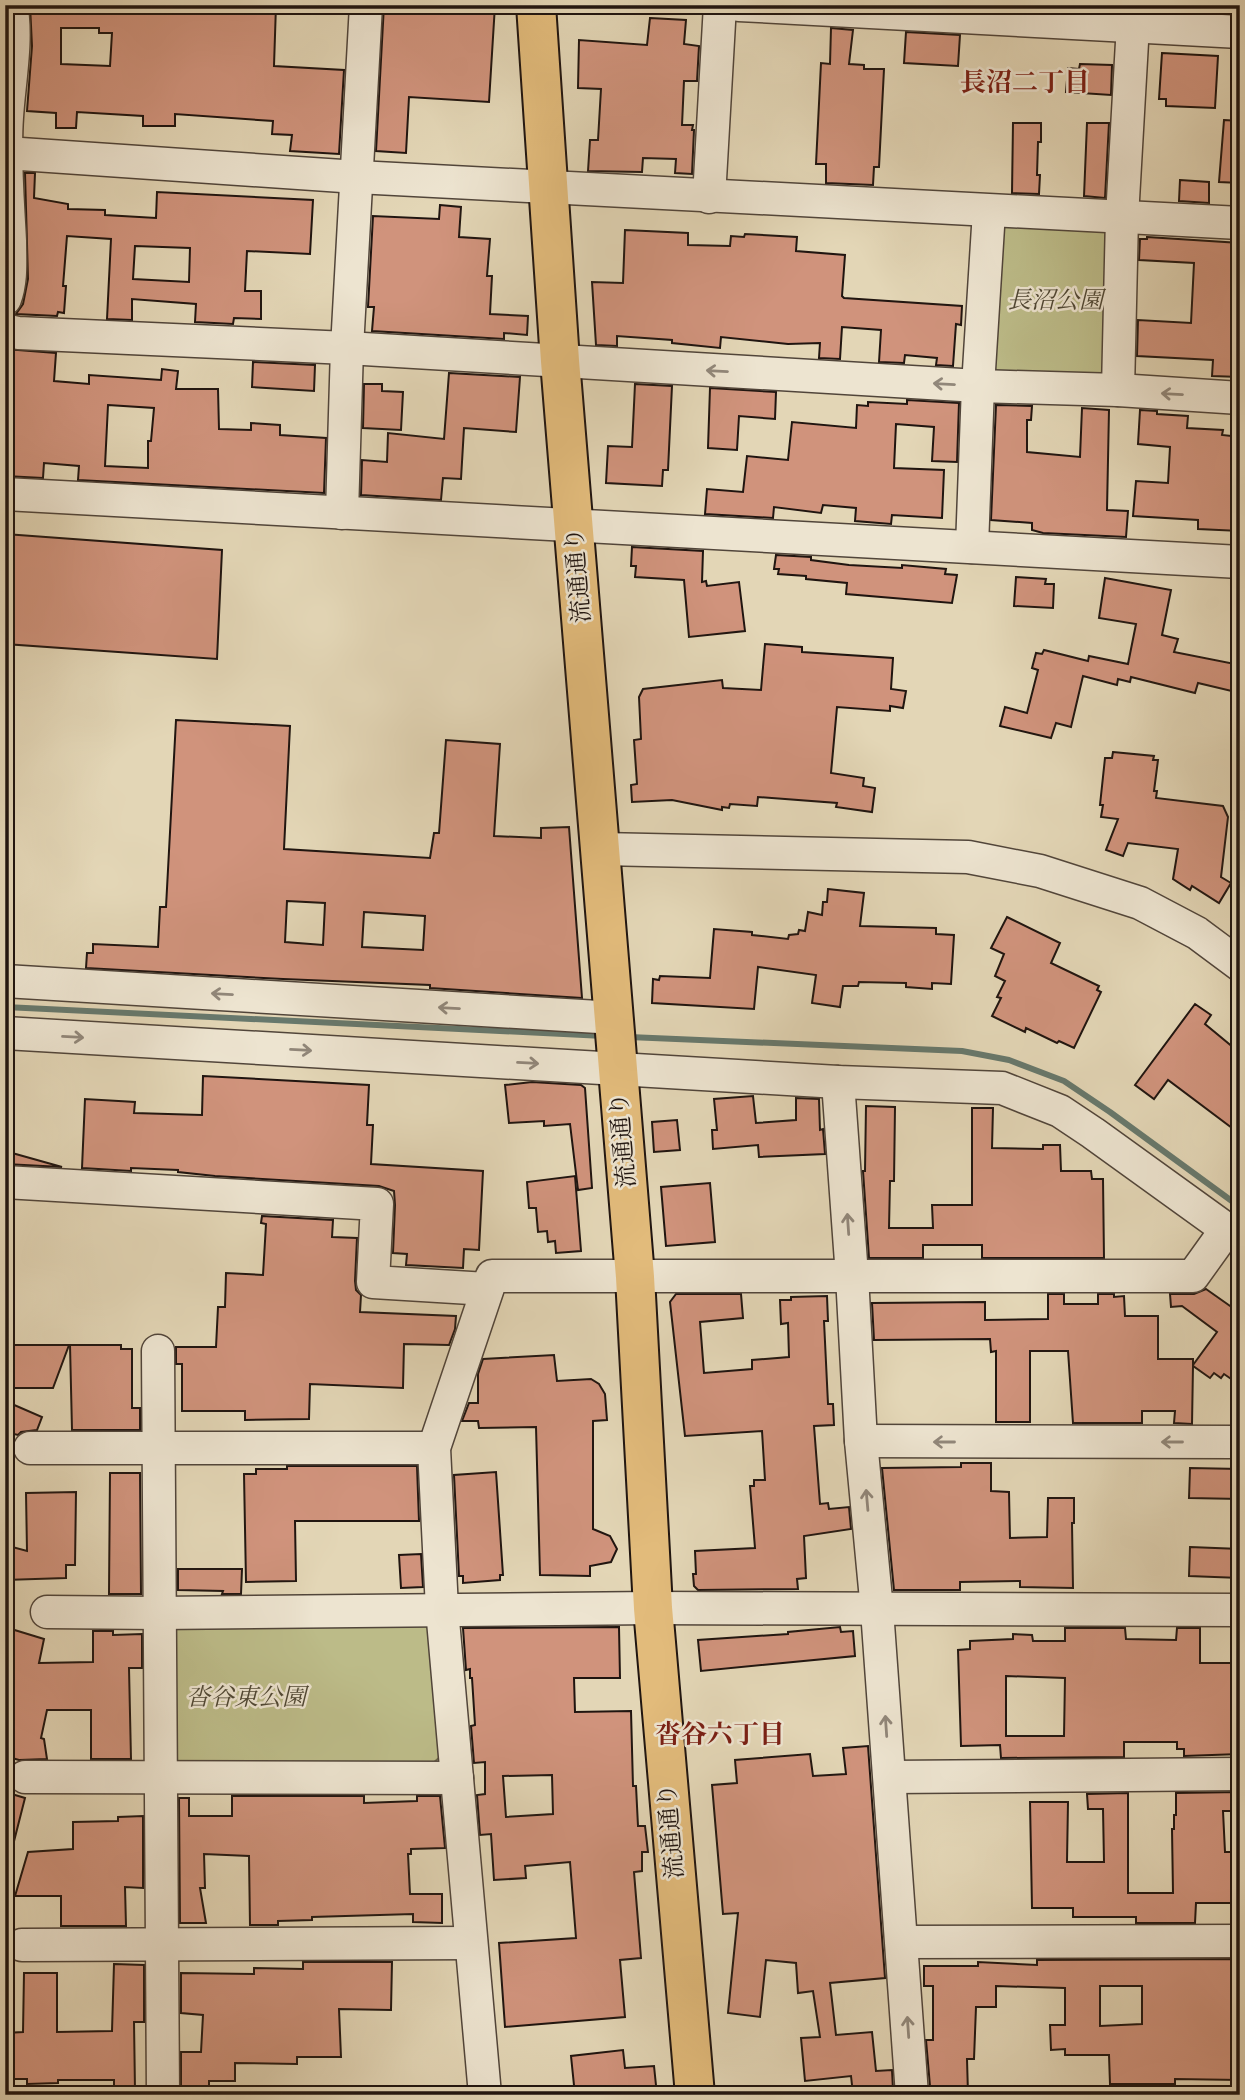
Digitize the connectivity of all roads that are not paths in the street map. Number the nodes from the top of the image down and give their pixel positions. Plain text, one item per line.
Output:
1 (11, 5) edge
2 (366, 5) edge
3 (536, 5) edge
4 (720, 5) edge
5 (739, 5) edge
6 (1134, 15) edge
7 (1240, 32) edge
8 (7, 102) edge
9 (6, 153) edge
10 (357, 177) junction
11 (547, 186) junction
12 (709, 197) junction
13 (989, 211) junction
14 (1122, 217) junction
15 (1240, 223) edge
16 (5, 299) edge
17 (5, 330) edge
18 (347, 348) junction
19 (560, 361) junction
20 (978, 386) junction
21 (1118, 390) junction
22 (1240, 398) edge
23 (5, 494) edge
24 (342, 513) junction
25 (575, 526) junction
26 (972, 547) junction
27 (1240, 562) edge
28 (601, 849) junction
29 (1240, 965) edge
30 (5, 981) edge
31 (615, 1018) junction
32 (5, 1033) edge
33 (617, 1062) junction
34 (838, 1082) junction
35 (5, 1182) edge
36 (1233, 1235) edge
37 (852, 1276) junction
38 (635, 1277) junction
39 (487, 1289) junction
40 (158, 1351) dead end
41 (861, 1441) junction
42 (1240, 1442) edge
43 (159, 1446) junction
44 (30, 1448) dead end
45 (434, 1448) junction
46 (653, 1608) junction
47 (442, 1609) junction
48 (877, 1610) junction
49 (1240, 1610) edge
50 (47, 1612) dead end
51 (159, 1613) junction
52 (1240, 1774) edge
53 (25, 1777) dead end
54 (161, 1777) junction
55 (457, 1777) junction
56 (890, 1777) junction
57 (1240, 1941) edge
58 (902, 1942) junction
59 (471, 1943) junction
60 (22, 1945) dead end
61 (163, 1945) junction
62 (163, 2095) edge
63 (485, 2095) edge
64 (695, 2095) edge
65 (912, 2095) edge

1 - 8 street
2 - 10 street
3 - 11 main road, 流通通り
4 - 12 street
5 - 6 street
6 - 7 street
6 - 14 street
8 - 9 street
9 - 10 street
9 - 16 street
10 - 11 street
10 - 18 street
11 - 12 street
11 - 19 main road, 流通通り
12 - 13 street
13 - 14 street
13 - 20 street
14 - 15 street
14 - 21 street
17 - 18 street
18 - 19 street
18 - 24 street
20 -> 19 street
19 - 25 main road, 流通通り
20 - 21 street
20 - 26 street
22 -> 21 street
23 - 24 street
24 - 25 street
25 - 26 street
25 - 28 main road, 流通通り
26 - 27 street
28 - 29 street
28 - 31 main road, 流通通り
31 -> 30 street
31 - 33 main road, 流通通り
32 -> 33 street
33 - 34 street
33 - 38 main road, 流通通り
34 - 36 street
37 -> 34 street
35 - 39 street
36 - 37 street
37 - 38 street
37 - 41 street
38 - 39 street
38 - 46 main road, 流通通り
39 - 45 street
40 - 43 street
42 -> 41 street
48 -> 41 street
43 - 44 street
43 - 45 street
43 - 51 street
45 - 47 street
46 - 47 street
46 - 48 street
46 - 64 main road, 流通通り
47 - 51 street
47 - 55 street
48 - 49 street
56 -> 48 street
50 - 51 street
51 - 54 street
52 - 56 street
53 - 54 street
54 - 55 street
54 - 61 street
55 - 59 street
56 - 58 street
57 - 58 street
65 -> 58 street
59 - 61 street
59 - 63 street
60 - 61 street
61 - 62 street

